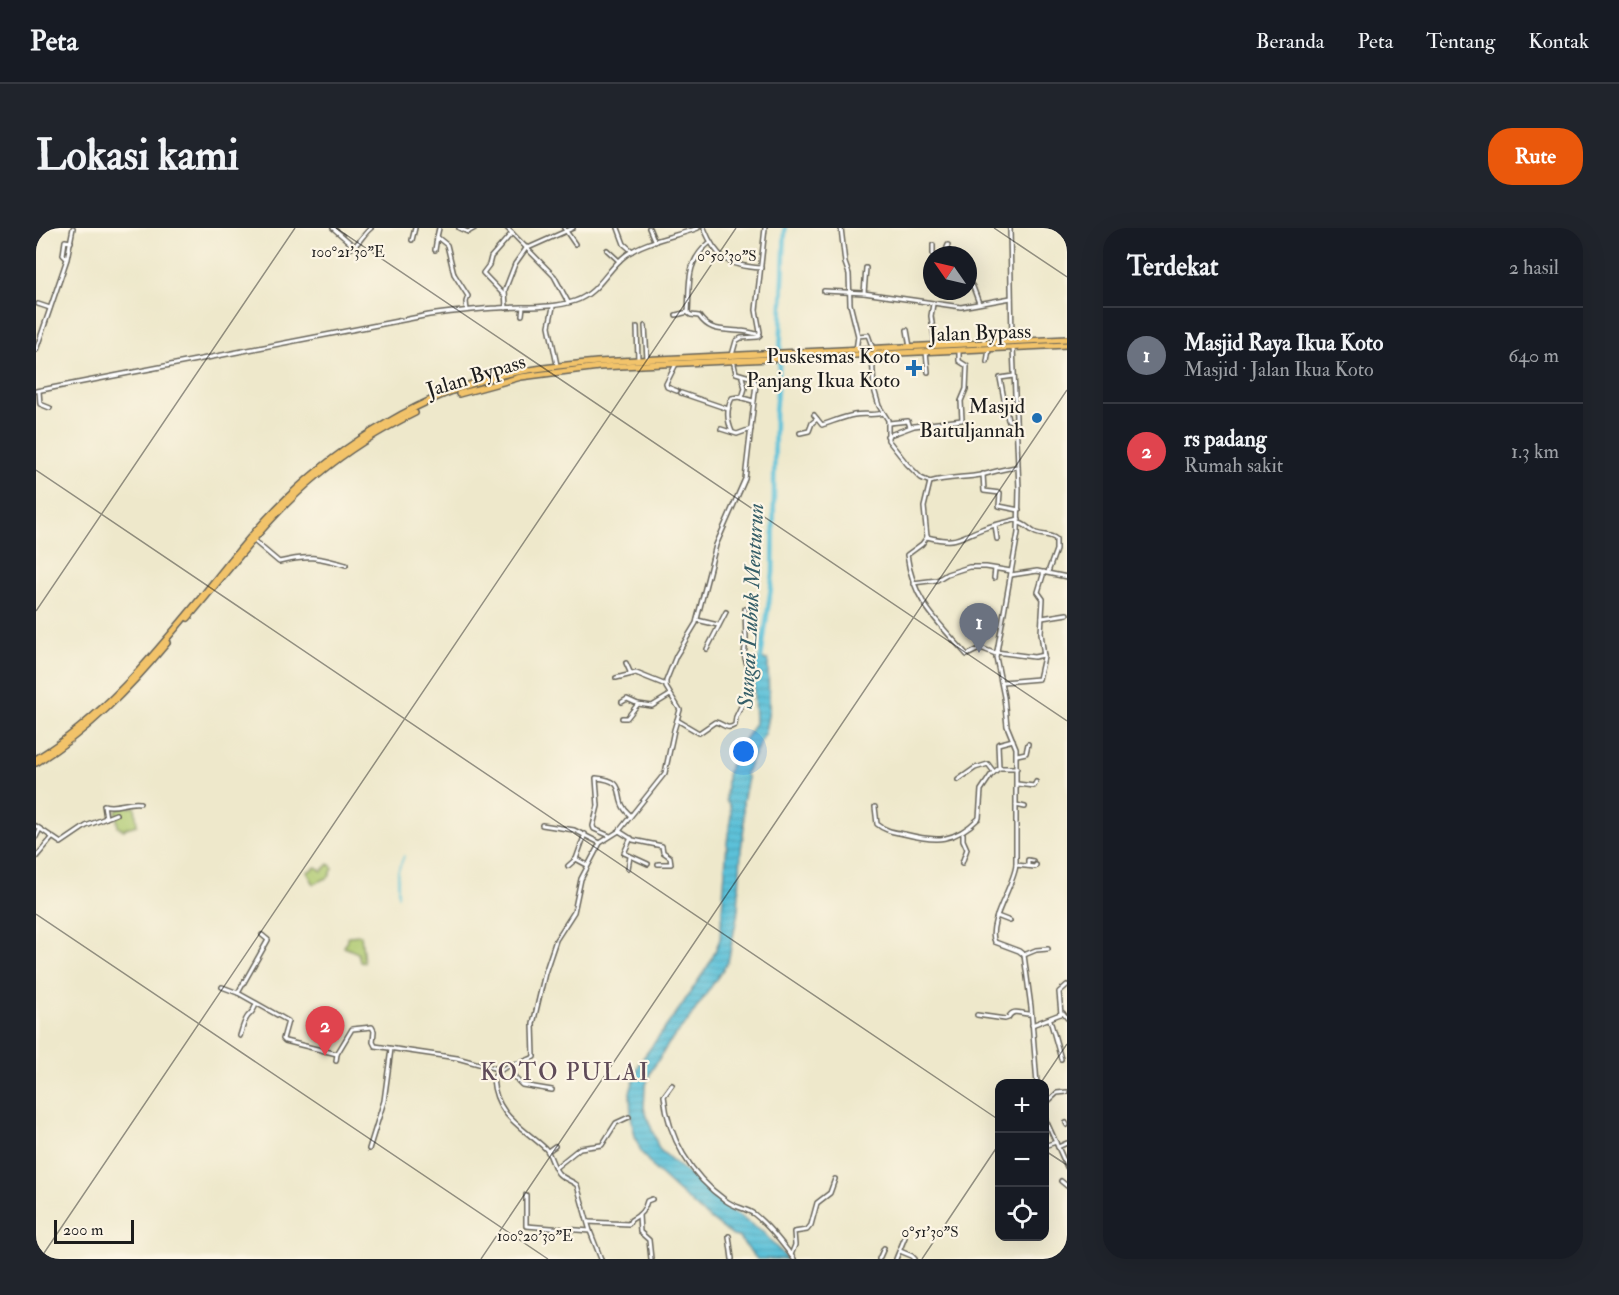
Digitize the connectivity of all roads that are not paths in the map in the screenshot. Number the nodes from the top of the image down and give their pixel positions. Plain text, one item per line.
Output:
1 (45, 228) edge
2 (73, 228) edge
3 (333, 228) edge
4 (371, 228) edge
5 (415, 228) edge
6 (439, 228) edge
7 (459, 228) edge
8 (475, 228) edge
9 (507, 228) edge
10 (573, 228) edge
11 (618, 228) edge
12 (649, 228) edge
13 (698, 228) edge
14 (704, 228) edge
15 (765, 228) edge
16 (841, 228) edge
17 (1010, 228) edge
18 (691, 229) edge
19 (565, 230) edge
20 (36, 233) edge
21 (512, 233) junction
22 (437, 237) junction
23 (412, 240) dead end
24 (655, 242) junction
25 (710, 243) junction
26 (575, 244) dead end
27 (355, 247) junction
28 (527, 248) junction
29 (347, 250) dead end
30 (435, 250) dead end
31 (607, 250) dead end
32 (632, 251) junction
33 (619, 261) junction
34 (761, 268) junction
35 (866, 268) dead end
36 (824, 291) dead end
37 (850, 292) junction
38 (864, 293) junction
39 (505, 296) junction
40 (977, 298) edge
41 (1011, 298) junction
42 (568, 302) junction
43 (979, 303) junction
44 (38, 304) dead end
45 (933, 304) junction
46 (523, 307) junction
47 (552, 307) junction
48 (51, 308) junction
49 (506, 308) junction
50 (467, 310) junction
51 (688, 312) junction
52 (522, 315) dead end
53 (676, 315) dead end
54 (645, 326) dead end
55 (637, 327) dead end
56 (983, 328) dead end
57 (907, 330) dead end
58 (759, 334) junction
59 (858, 336) junction
60 (1067, 339) edge
61 (1013, 345) junction
62 (1067, 345) edge
63 (935, 346) junction
64 (986, 346) junction
65 (36, 350) edge
66 (856, 350) junction
67 (910, 350) junction
68 (959, 350) junction
69 (873, 351) junction
70 (926, 352) junction
71 (807, 354) junction
72 (733, 357) junction
73 (647, 359) junction
74 (638, 360) junction
75 (987, 362) dead end
76 (599, 364) junction
77 (676, 364) junction
78 (557, 366) junction
79 (928, 372) dead end
80 (741, 376) junction
81 (1014, 376) junction
82 (37, 391) edge
83 (742, 398) junction
84 (753, 401) junction
85 (50, 408) dead end
86 (728, 410) junction
87 (883, 413) junction
88 (814, 415) dead end
89 (817, 419) junction
90 (1016, 421) junction
91 (889, 423) junction
92 (910, 427) junction
93 (721, 429) dead end
94 (750, 429) junction
95 (732, 432) junction
96 (800, 434) dead end
97 (887, 436) junction
98 (1018, 467) junction
99 (983, 474) junction
100 (930, 482) junction
101 (1019, 510) junction
102 (1019, 521) junction
103 (995, 525) junction
104 (927, 537) junction
105 (997, 539) dead end
106 (253, 540) junction
107 (229, 565) junction
108 (345, 565) dead end
109 (995, 569) junction
110 (1046, 572) junction
111 (1011, 573) junction
112 (1067, 577) edge
113 (994, 578) dead end
114 (913, 583) junction
115 (746, 609) dead end
116 (726, 612) dead end
117 (1067, 614) edge
118 (1042, 618) junction
119 (696, 620) junction
120 (718, 626) junction
121 (707, 649) dead end
122 (996, 653) junction
123 (1044, 655) junction
124 (626, 663) dead end
125 (631, 674) junction
126 (616, 678) dead end
127 (1002, 682) junction
128 (666, 685) junction
129 (670, 695) junction
130 (622, 702) dead end
131 (638, 704) junction
132 (622, 718) dead end
133 (676, 720) junction
134 (1013, 740) junction
135 (1028, 744) dead end
136 (1017, 755) junction
137 (36, 761) edge
138 (999, 768) junction
139 (1017, 768) junction
140 (994, 772) junction
141 (958, 780) dead end
142 (1036, 782) dead end
143 (1017, 784) junction
144 (140, 803) dead end
145 (1016, 805) junction
146 (875, 807) dead end
147 (1025, 807) dead end
148 (116, 814) dead end
149 (631, 816) junction
150 (106, 818) junction
151 (542, 825) dead end
152 (36, 826) edge
153 (40, 829) junction
154 (619, 831) junction
155 (963, 833) junction
156 (585, 834) junction
157 (610, 836) junction
158 (36, 837) edge
159 (52, 838) junction
160 (631, 838) junction
161 (600, 843) junction
162 (36, 857) edge
163 (630, 857) junction
164 (576, 859) junction
165 (962, 863) dead end
166 (1034, 863) dead end
167 (648, 864) dead end
168 (658, 864) dead end
169 (587, 865) junction
170 (1016, 865) junction
171 (568, 866) dead end
172 (628, 868) dead end
173 (997, 916) junction
174 (1010, 921) dead end
175 (262, 934) dead end
176 (1048, 949) dead end
177 (1024, 955) junction
178 (1067, 985) edge
179 (222, 987) dead end
180 (238, 993) junction
181 (256, 1004) junction
182 (1031, 1014) junction
183 (1061, 1014) junction
184 (977, 1016) dead end
185 (1067, 1018) edge
186 (1050, 1020) junction
187 (1032, 1025) junction
188 (240, 1036) dead end
189 (391, 1049) junction
190 (337, 1054) junction
191 (1061, 1059) dead end
192 (336, 1061) dead end
193 (512, 1064) junction
194 (501, 1070) junction
195 (1037, 1079) edge
196 (672, 1085) dead end
197 (552, 1090) dead end
198 (1067, 1092) edge
199 (1049, 1100) edge
200 (629, 1117) dead end
201 (1049, 1127) edge
202 (1056, 1142) junction
203 (1067, 1143) edge
204 (1049, 1144) edge
205 (555, 1146) dead end
206 (1058, 1147) junction
207 (369, 1149) dead end
208 (548, 1151) junction
209 (1061, 1154) junction
210 (1067, 1154) edge
211 (1067, 1167) edge
212 (555, 1168) junction
213 (835, 1179) dead end
214 (1061, 1181) dead end
215 (1067, 1186) edge
216 (526, 1195) dead end
217 (652, 1198) dead end
218 (639, 1215) junction
219 (588, 1222) junction
220 (590, 1231) junction
221 (729, 1236) dead end
222 (905, 1237) dead end
223 (884, 1248) dead end
224 (917, 1250) dead end
225 (900, 1251) junction
226 (793, 1257) edge
227 (915, 1258) edge
228 (601, 1259) edge
229 (651, 1259) edge
230 (732, 1259) edge
231 (880, 1259) edge
232 (896, 1259) edge

1 - 20 street
2 - 48 street
3 - 27 street
4 - 27 street
5 - 23 street
6 - 22 street
7 - 8 street
9 - 21 street
10 - 19 street
11 - 32 street
12 - 24 street
13 - 18 street
14 - 25 street
15 - 34 street
16 - 37 street
17 - 41 street
18 - 24 street
19 - 26 street
19 - 28 street
21 - 28 street
21 - 39 street
22 - 30 street
22 - 50 street
24 - 32 street
25 - 34 street
25 - 51 street
27 - 29 street
28 - 39 street
28 - 42 street
31 - 33 street
32 - 33 street
33 - 42 street
34 - 58 street
35 - 38 street
36 - 37 street
37 - 38 street
37 - 59 street
38 - 45 street
39 - 49 street
40 - 43 street
41 - 43 street
41 - 61 street
42 - 47 street
43 - 45 street
44 - 48 street
45 - 63 street
46 - 47 street
46 - 49 street
46 - 52 street
47 - 78 street
48 - 65 street
49 - 50 street
50 - 82 street
51 - 53 street
51 - 58 street
54 - 73 street
55 - 74 street
56 - 64 street
57 - 67 street
58 - 72 street
59 - 66 street
59 - 69 street
60 - 61 highway
61 - 62 highway, Jalan Bypass
61 - 64 highway, Jalan Bypass
61 - 81 street
63 - 64 highway, Jalan Bypass
63 - 67 highway, Jalan Bypass
64 - 68 highway, Jalan Bypass
64 - 75 street
66 - 69 highway, Jalan Bypass
66 - 71 highway, Jalan Bypass
67 - 69 highway, Jalan Bypass
67 - 70 highway, Jalan Bypass
68 - 70 highway, Jalan Bypass
68 - 92 street
69 - 71 highway, Jalan Bypass
69 - 87 street
70 - 79 street
71 - 72 highway, Jalan Bypass
72 - 73 highway, Jalan Bypass
72 - 77 highway, Jalan Bypass
72 - 80 street
73 - 74 highway, Jalan Bypass
74 - 76 highway, Jalan Bypass
76 - 77 highway, Jalan Bypass
76 - 78 highway, Jalan Bypass
76 - 106 highway, Jalan Bypass
77 - 86 street
78 - 107 highway, Jalan Bypass
80 - 83 street
80 - 84 street
81 - 90 street
81 - 90 street
82 - 85 street
83 - 84 street
83 - 86 street
84 - 94 street
86 - 95 street
87 - 89 street
87 - 91 street
88 - 89 street
89 - 96 street
90 - 98 street
91 - 92 street
91 - 97 street
92 - 97 street
93 - 95 street
94 - 95 street
94 - 119 street
97 - 100 street
98 - 99 street
98 - 101 street
99 - 100 street
99 - 101 street
100 - 104 street
101 - 102 street
102 - 103 street
102 - 110 street
102 - 111 street
103 - 104 street
103 - 105 street
104 - 114 street
106 - 107 highway, Jalan Bypass
106 - 108 street
107 - 137 highway, Jalan Bypass
109 - 111 street
109 - 113 street
109 - 114 street
110 - 111 street
110 - 112 street
110 - 118 street
111 - 122 street
114 - 122 street
115 - 133 street
116 - 120 street
117 - 118 street
118 - 123 street
119 - 120 street
119 - 128 street
120 - 121 street
122 - 123 street
122 - 127 street
123 - 127 street
124 - 125 street
125 - 126 street
125 - 128 street
127 - 134 street
128 - 129 street
129 - 131 street
129 - 133 street
130 - 131 street
131 - 132 street
133 - 149 street
134 - 136 street
134 - 138 street
135 - 136 street
136 - 139 street
138 - 139 street
138 - 140 street
139 - 143 street
140 - 141 street
140 - 155 street
142 - 143 street
143 - 145 street
144 - 150 street
145 - 147 street
145 - 170 street
146 - 155 street
148 - 150 street
149 - 154 street
149 - 157 street
150 - 159 street
151 - 156 street
152 - 153 street
153 - 158 street
153 - 159 street
154 - 157 street
154 - 160 street
155 - 165 street
156 - 161 street
156 - 164 street
157 - 161 street
159 - 162 street
160 - 163 street
160 - 168 street
161 - 169 street
163 - 167 street
163 - 172 street
164 - 169 street
164 - 171 street
166 - 170 street
169 - 193 street
170 - 173 street
173 - 174 street
173 - 177 street
175 - 180 street
176 - 177 street
177 - 182 street
178 - 183 street
179 - 180 street
180 - 181 street
181 - 188 street
181 - 190 street
182 - 184 street
182 - 187 street
183 - 185 street
183 - 186 street
186 - 187 street
186 - 191 street
187 - 195 street
189 - 190 street
189 - 194 street
189 - 207 street
190 - 192 street
193 - 194 street
193 - 197 street
194 - 208 street
196 - 226 street
198 - 199 street
200 - 212 street
201 - 202 street
202 - 204 street
202 - 206 street
203 - 206 street
205 - 208 street
206 - 209 street
208 - 212 street
209 - 210 street
209 - 211 street
212 - 219 street
213 - 226 street
214 - 215 street
216 - 220 street
217 - 218 street
218 - 219 street
218 - 229 street
219 - 220 street
220 - 228 street
221 - 230 street
222 - 225 street
223 - 231 street
224 - 227 street
225 - 227 street
225 - 232 street

